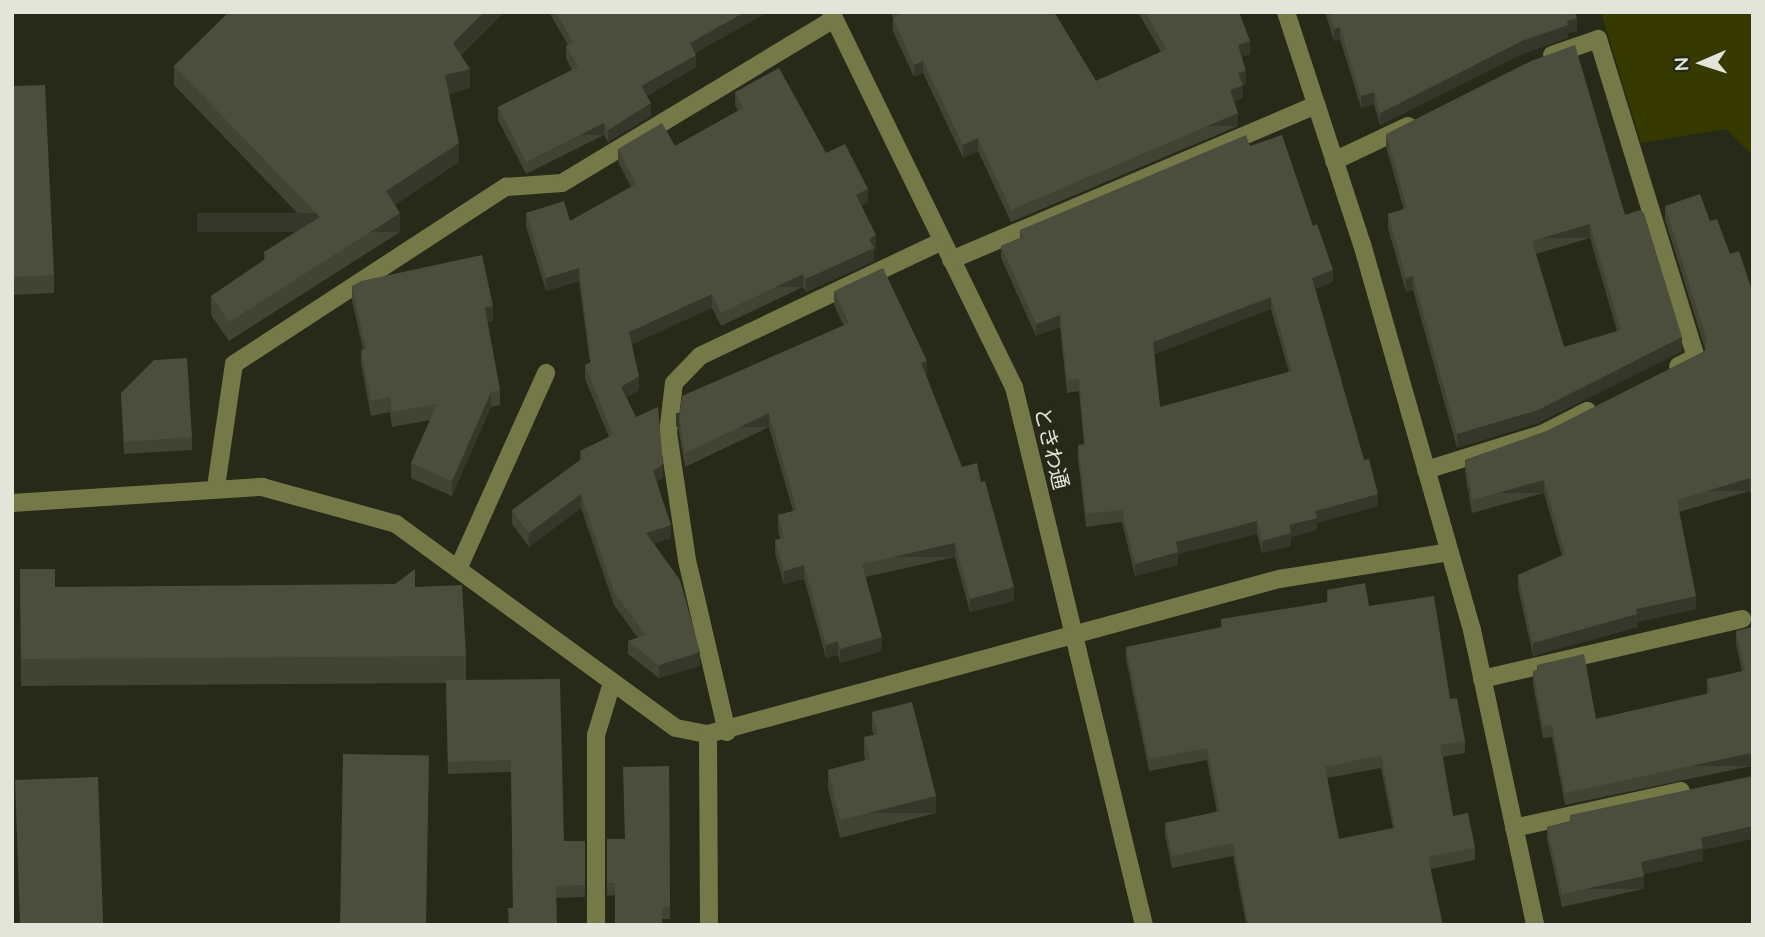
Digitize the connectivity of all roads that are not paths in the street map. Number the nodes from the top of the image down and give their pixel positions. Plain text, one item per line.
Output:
1 (1286, 12) edge
2 (833, 16) edge
3 (1539, 60) edge
4 (1316, 105) junction
5 (1430, 115) edge
6 (1334, 161) junction
7 (942, 241) junction
8 (951, 260) junction
9 (546, 373) dead end
10 (1661, 375) edge
11 (1601, 404) edge
12 (1426, 470) junction
13 (216, 487) junction
14 (12, 503) edge
15 (1449, 552) junction
16 (457, 569) junction
17 (1742, 619) dead end
18 (1072, 633) junction
19 (1482, 679) junction
20 (612, 683) junction
21 (727, 732) junction
22 (708, 734) junction
23 (1699, 788) edge
24 (1514, 828) junction
25 (596, 925) edge
26 (709, 925) edge
27 (1144, 925) edge
28 (1535, 925) edge

1 - 4 street
2 - 7 street, ときわ通
2 - 13 street
3 - 10 street
4 - 6 street
4 - 8 street
5 - 6 street
6 - 12 street
7 - 8 street, ときわ通
7 - 21 street
8 - 18 street, ときわ通
9 - 16 street
11 - 12 street
12 - 15 street
13 - 14 street
13 - 16 street
15 - 18 street
15 - 19 street
16 - 20 street
17 - 19 street
18 - 21 street
18 - 27 street, ときわ通
19 - 24 street
20 - 22 street
20 - 25 street
21 - 22 street
22 - 26 street
23 - 24 street
24 - 28 street

